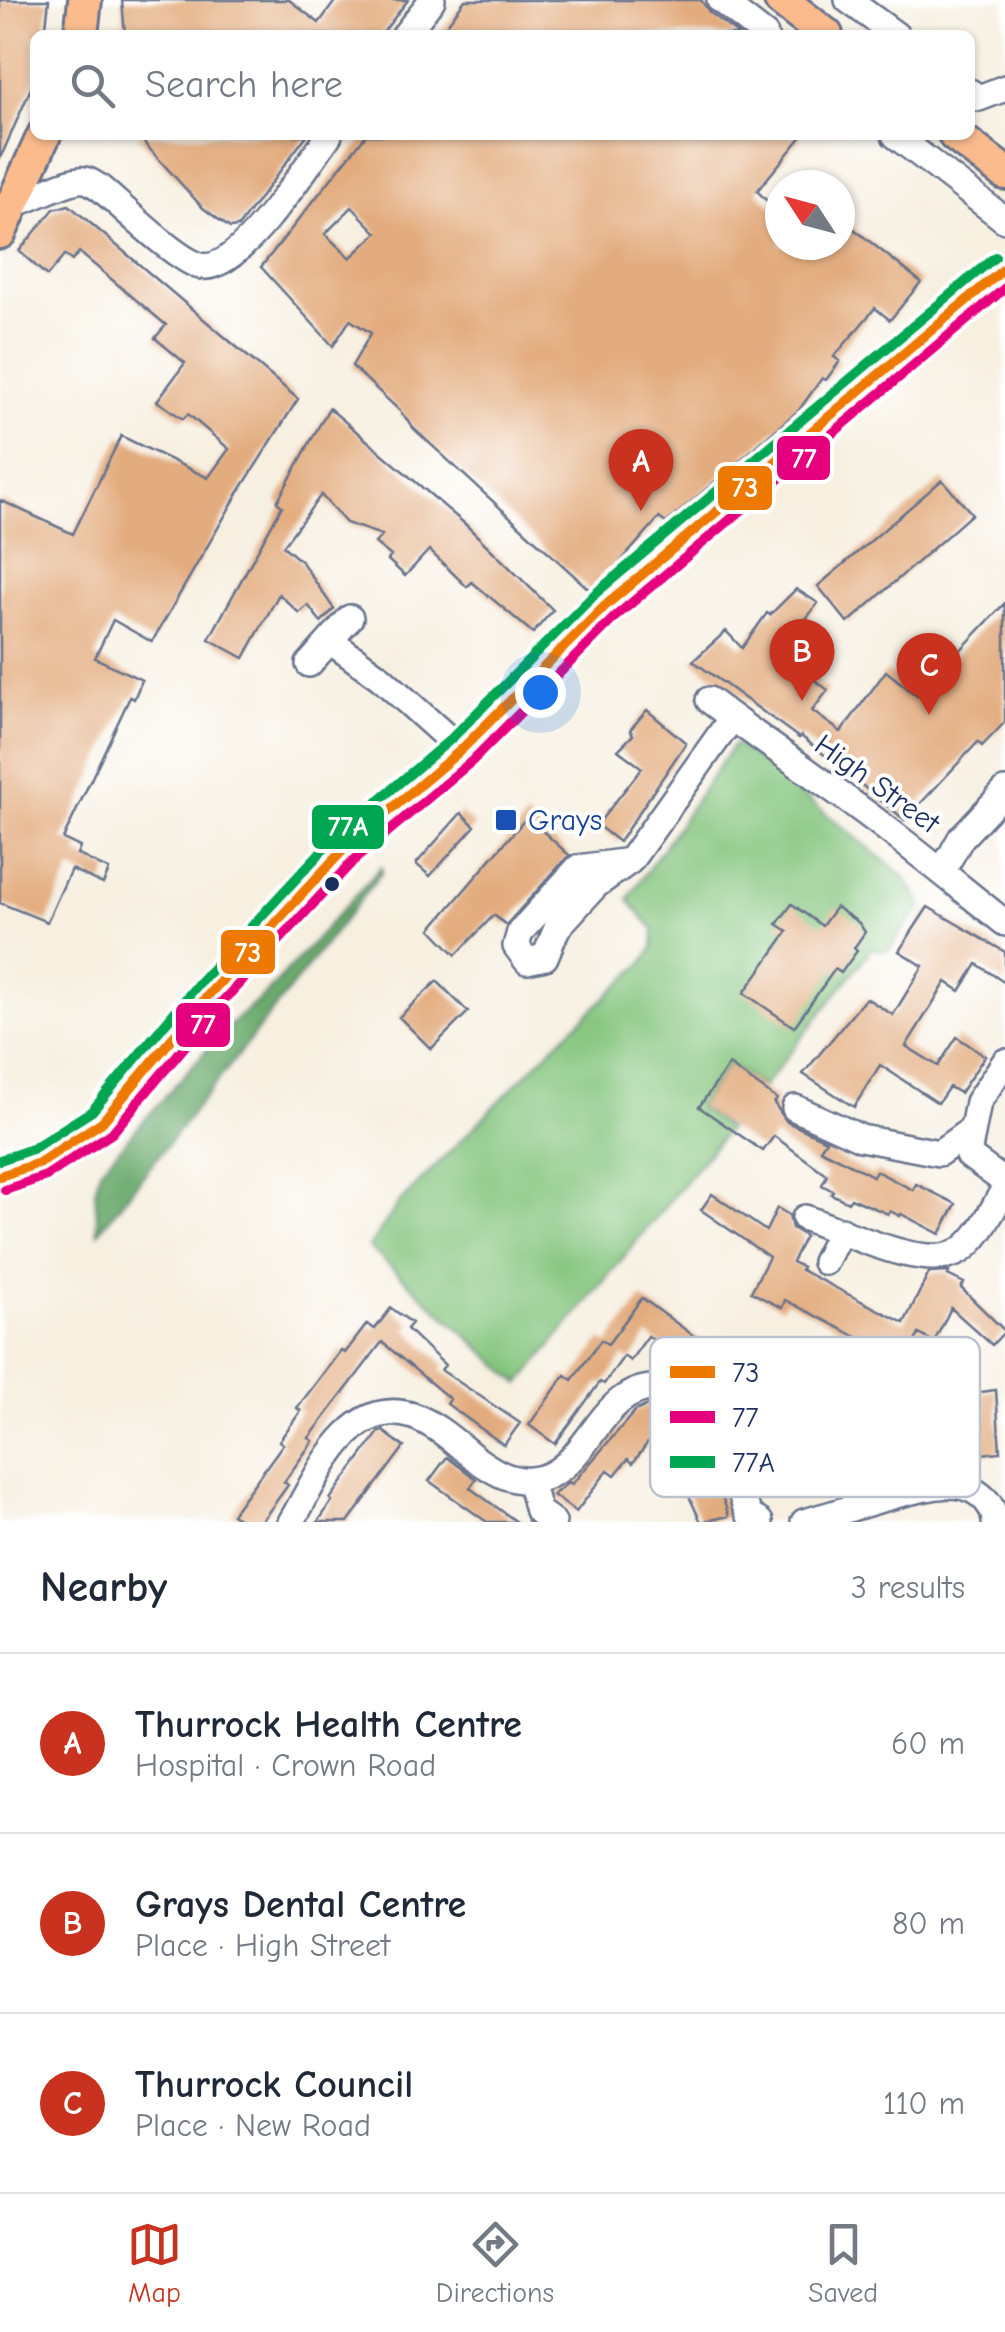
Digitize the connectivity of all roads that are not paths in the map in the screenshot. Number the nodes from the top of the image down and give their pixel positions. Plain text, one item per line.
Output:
1 (85, 0) edge
2 (432, 0) edge
3 (720, 0) edge
4 (780, 0) edge
5 (848, 0) edge
6 (82, 30) edge
7 (409, 30) edge
8 (759, 30) edge
9 (819, 30) edge
10 (889, 30) edge
11 (1005, 88) edge
12 (975, 95) edge
13 (42, 140) edge
14 (325, 140) edge
15 (901, 140) edge
16 (962, 140) edge
17 (1005, 173) edge
18 (12, 211) edge
19 (1005, 220) edge
20 (1005, 268) edge
21 (350, 618) dead end
22 (330, 640) junction
23 (309, 664) dead end
24 (709, 700) dead end
25 (732, 718) junction
26 (462, 750) junction
27 (1005, 792) edge
28 (630, 861) junction
29 (943, 870) junction
30 (1005, 923) edge
31 (1005, 1062) edge
32 (795, 1108) dead end
33 (971, 1130) junction
34 (3, 1175) edge
35 (1005, 1185) edge
36 (805, 1218) dead end
37 (841, 1230) junction
38 (825, 1262) dead end
39 (650, 1388) edge
40 (530, 1480) junction
41 (741, 1497) edge
42 (903, 1497) edge
43 (292, 1522) edge
44 (553, 1522) edge
45 (759, 1522) edge
46 (804, 1522) edge

1 - 6 main road
2 - 7 street
3 - 8 street
4 - 9 main road
5 - 10 street
11 - 12 street
13 - 18 main road
14 - 18 street
15 - 19 street
16 - 17 main road
20 - 26 street
21 - 22 street
22 - 23 street
22 - 26 street
24 - 25 street, High Street
25 - 28 street
25 - 29 street, High Street
26 - 34 street
27 - 29 street
28 - 28 street
29 - 30 street, High Street
31 - 33 street
32 - 33 street
33 - 35 street
35 - 37 street
36 - 37 street
37 - 38 street
39 - 40 street
40 - 43 street
40 - 44 street
41 - 45 street
42 - 46 street

